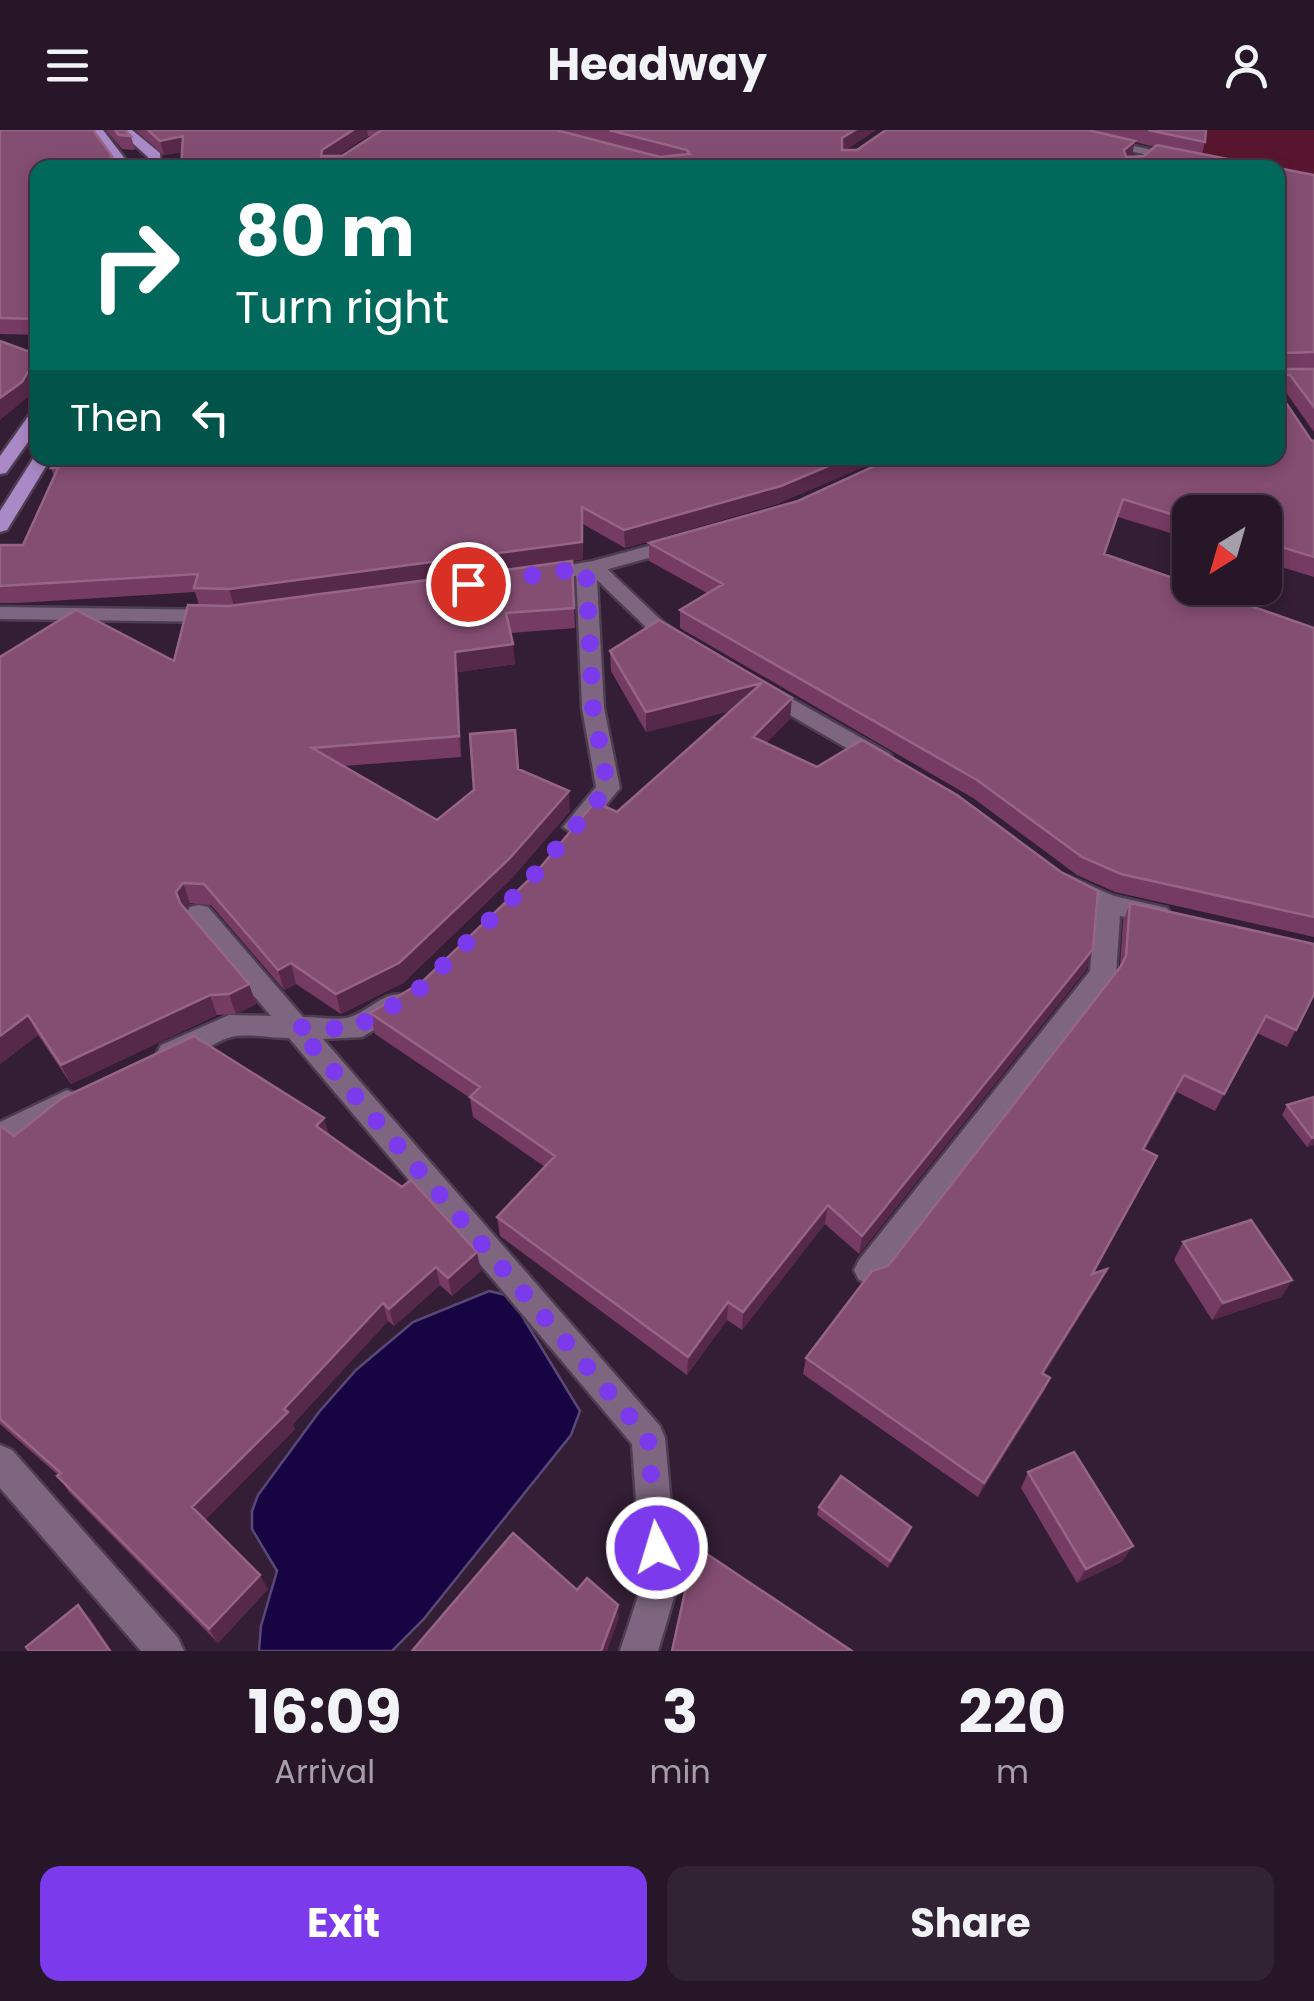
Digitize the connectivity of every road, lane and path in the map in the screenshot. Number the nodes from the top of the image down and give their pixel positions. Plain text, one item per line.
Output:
1 (96, 130) edge
2 (124, 130) edge
3 (1041, 130) edge
4 (1150, 152) junction
5 (120, 160) edge
6 (154, 160) edge
7 (1139, 160) edge
8 (1190, 160) edge
9 (30, 427) edge
10 (38, 465) edge
11 (0, 470) edge
12 (0, 526) edge
13 (696, 538) edge
14 (590, 568) junction
15 (527, 576) edge
16 (0, 613) edge
17 (234, 616) edge
18 (708, 657) edge
19 (742, 677) edge
20 (895, 767) edge
21 (560, 844) edge
22 (1051, 873) edge
23 (1108, 904) junction
24 (198, 914) dead end
25 (1183, 921) edge
26 (414, 994) edge
27 (296, 1027) junction
28 (145, 1065) edge
29 (94, 1089) edge
30 (0, 1136) edge
31 (870, 1270) edge
32 (0, 1462) edge
33 (165, 1651) edge
34 (638, 1651) edge

1 - 5 main road
2 - 6 main road
3 - 4 street
4 - 7 street
4 - 8 street
9 - 11 main road
10 - 12 main road
13 - 14 street
14 - 15 street
14 - 18 street
14 - 21 street
16 - 17 street
19 - 20 street
22 - 23 street
23 - 25 street
23 - 31 street
24 - 27 street
26 - 27 street
27 - 28 street
27 - 34 street
29 - 30 street
32 - 33 street

